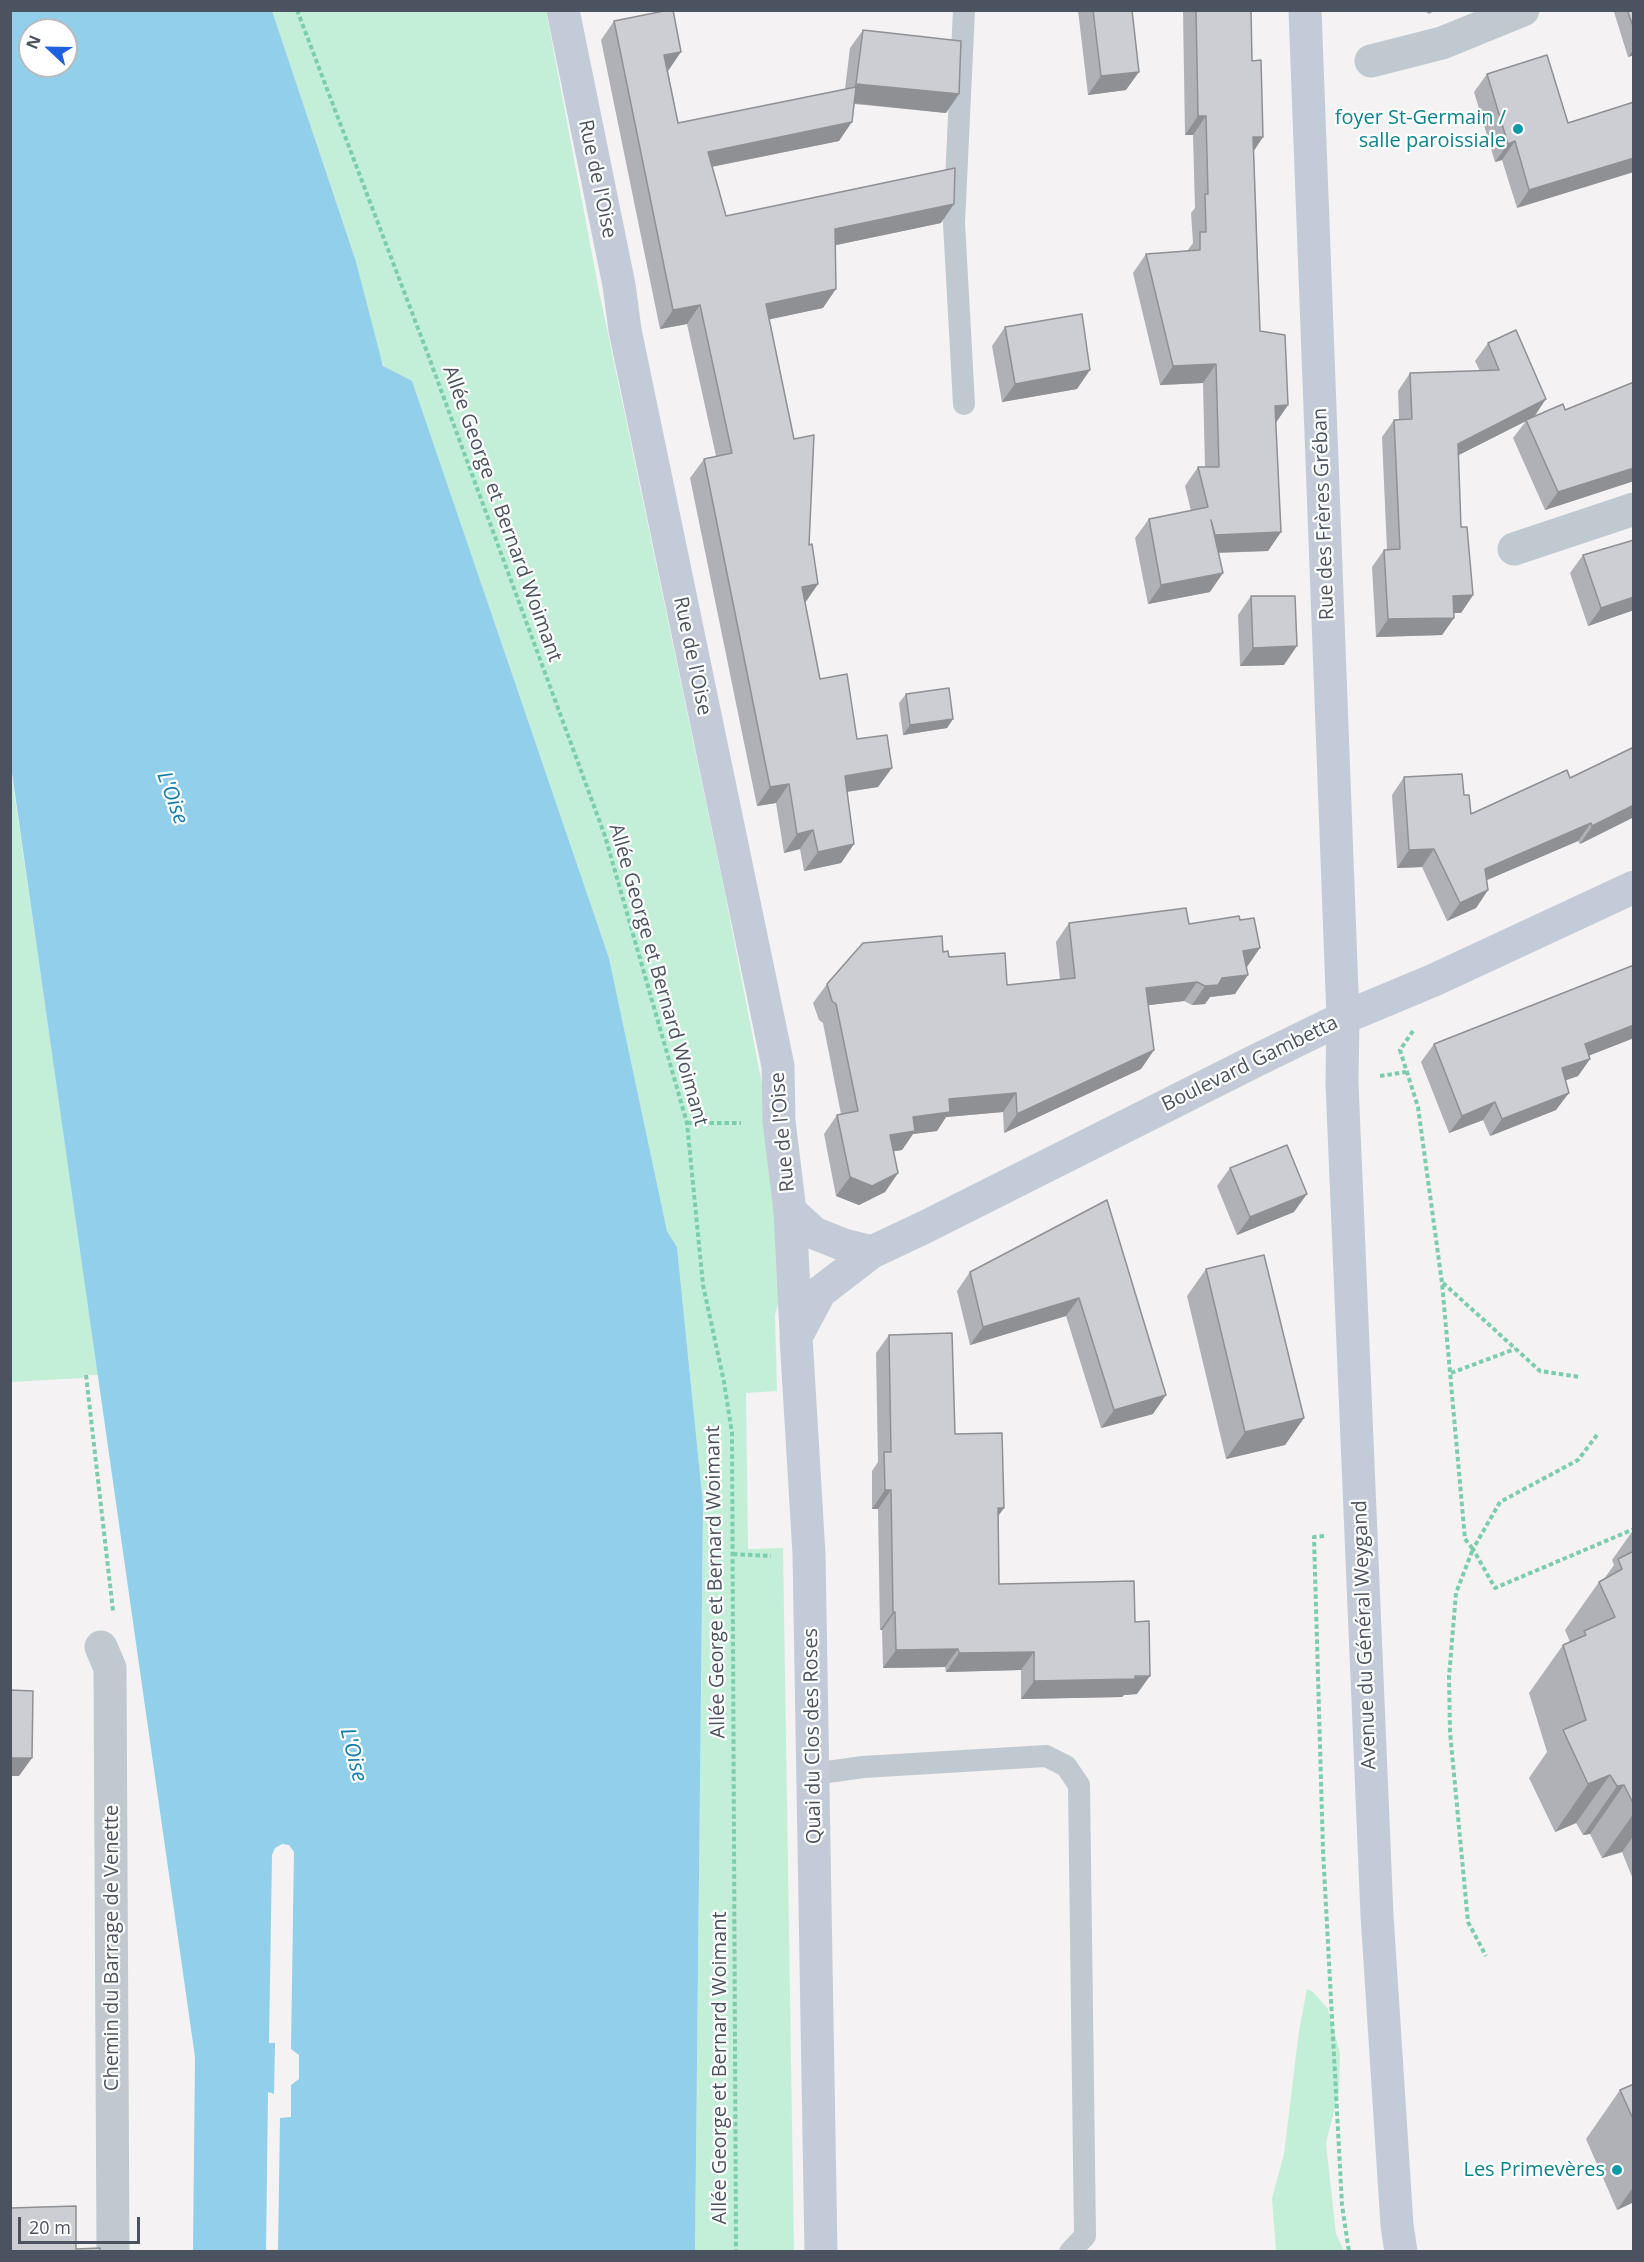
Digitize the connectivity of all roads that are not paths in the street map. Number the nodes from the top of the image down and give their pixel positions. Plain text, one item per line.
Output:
1 (563, 10) edge
2 (964, 10) edge
3 (1305, 10) edge
4 (1523, 10) edge
5 (1371, 60) dead end
6 (964, 404) dead end
7 (1634, 509) edge
8 (1514, 549) dead end
9 (1634, 887) edge
10 (1342, 1018) junction
11 (790, 1211) junction
12 (872, 1252) junction
13 (796, 1338) junction
14 (102, 1651) road end
15 (813, 1774) junction
16 (114, 2252) edge
17 (821, 2252) edge
18 (1070, 2252) edge
19 (1401, 2252) edge

1 - 11 street, Rue de l'Oise
2 - 6 lane
3 - 10 street, Rue des Frères Gréban
4 - 5 street
7 - 8 street
9 - 10 street, Boulevard Gambetta
10 - 12 street, Boulevard Gambetta
10 - 19 street, Avenue du Général Weygand
11 - 12 street, Rue de l'Oise
11 - 13 street, Quai du Clos des Roses
12 - 13 street
13 - 15 street, Quai du Clos des Roses
14 - 16 street, Chemin du Barrage de Venette
15 - 17 street, Quai du Clos des Roses
15 - 18 lane

